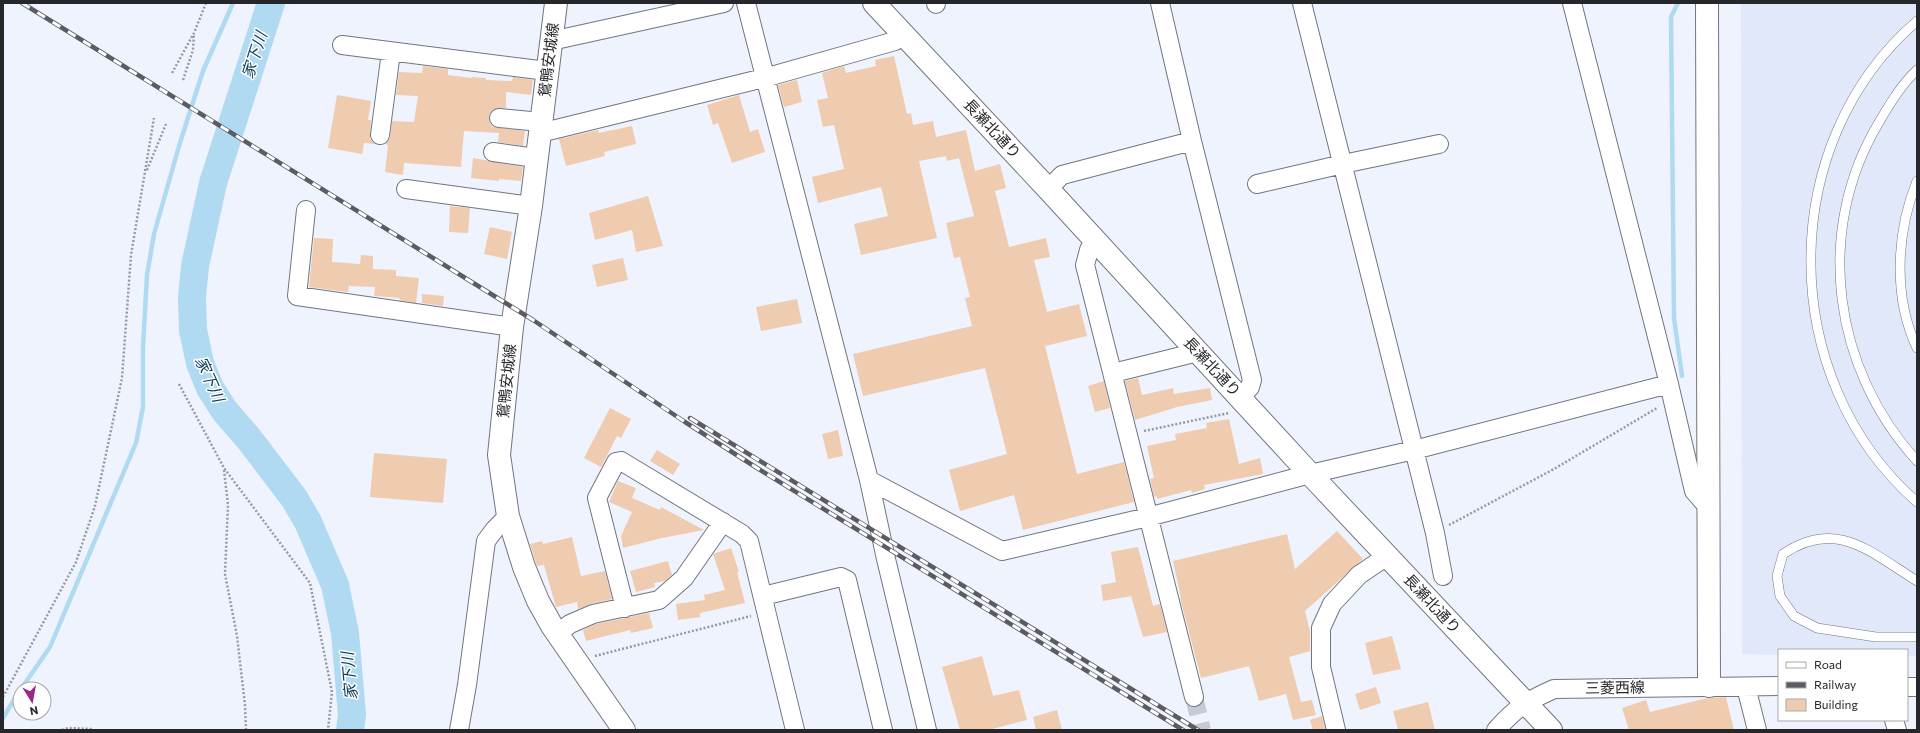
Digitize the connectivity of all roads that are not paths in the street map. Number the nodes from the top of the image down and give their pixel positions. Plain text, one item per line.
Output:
1 (556, 3) edge
2 (724, 3) edge
3 (746, 3) edge
4 (874, 3) edge
5 (1160, 3) edge
6 (1302, 3) edge
7 (1572, 3) edge
8 (1707, 3) edge
9 (1917, 20) edge
10 (904, 36) junction
11 (551, 41) junction
12 (342, 45) dead end
13 (391, 52) junction
14 (547, 70) junction
15 (1917, 70) edge
16 (764, 78) junction
17 (499, 118) dead end
18 (541, 128) junction
19 (380, 135) dead end
20 (1192, 141) junction
21 (1439, 144) dead end
22 (493, 152) dead end
23 (536, 158) junction
24 (1343, 164) junction
25 (1917, 181) edge
26 (1257, 184) dead end
27 (406, 189) dead end
28 (1048, 189) junction
29 (531, 206) junction
30 (306, 210) dead end
31 (1095, 240) junction
32 (512, 327) junction
33 (1917, 348) edge
34 (1198, 352) junction
35 (1113, 373) junction
36 (1671, 391) junction
37 (1237, 405) junction
38 (1414, 450) junction
39 (1917, 461) edge
40 (1310, 474) junction
41 (869, 480) junction
42 (1917, 502) edge
43 (1707, 506) junction
44 (508, 516) junction
45 (1148, 517) junction
46 (723, 522) junction
47 (1387, 556) junction
48 (1443, 576) dead end
49 (1917, 581) edge
50 (764, 604) junction
51 (625, 608) junction
52 (557, 634) junction
53 (1917, 637) edge
54 (1709, 686) junction
55 (1746, 686) junction
56 (1778, 686) edge
57 (1194, 697) tunnel mouth
58 (1525, 702) junction
59 (459, 730) edge
60 (624, 730) edge
61 (795, 730) edge
62 (883, 730) edge
63 (927, 730) edge
64 (1336, 730) edge
65 (1496, 730) edge
66 (1551, 730) edge
67 (1757, 730) edge

1 - 11 street, 鴛鴨安城線
2 - 11 street
3 - 16 street
4 - 10 street, 長瀬北通り
5 - 20 street
6 - 24 street
7 - 36 street
8 - 43 street
9 - 42 lane
10 - 16 street
10 - 28 street, 長瀬北通り
11 - 14 street, 鴛鴨安城線
12 - 13 street
13 - 14 street
13 - 19 street
14 - 18 street, 鴛鴨安城線
15 - 39 lane
16 - 18 street
16 - 41 street
17 - 18 street
18 - 23 street, 鴛鴨安城線
20 - 28 street
20 - 37 street
21 - 24 street
22 - 23 street
23 - 29 street, 鴛鴨安城線
24 - 26 street
24 - 38 street
25 - 33 lane
27 - 29 street
28 - 31 street, 長瀬北通り
29 - 32 street, 鴛鴨安城線
30 - 32 street
31 - 34 street, 長瀬北通り
31 - 35 street
32 - 44 street, 鴛鴨安城線
34 - 35 street
34 - 37 street, 長瀬北通り
35 - 45 street
36 - 38 street
36 - 43 street
37 - 40 street, 長瀬北通り
38 - 40 street
38 - 48 street
40 - 45 street
40 - 47 street, 長瀬北通り
41 - 45 street
41 - 63 street
43 - 54 street
44 - 52 street, 鴛鴨安城線
44 - 59 street
45 - 57 street
46 - 50 street
46 - 51 street
46 - 51 street
47 - 58 street, 長瀬北通り
47 - 64 street
49 - 53 lane
50 - 61 street
50 - 62 street
51 - 52 street
52 - 60 street, 鴛鴨安城線
54 - 55 street, 三菱西線
54 - 58 street, 三菱西線
55 - 56 street, 三菱西線
55 - 67 street
58 - 65 street, 三菱西線
58 - 66 street, 長瀬北通り

